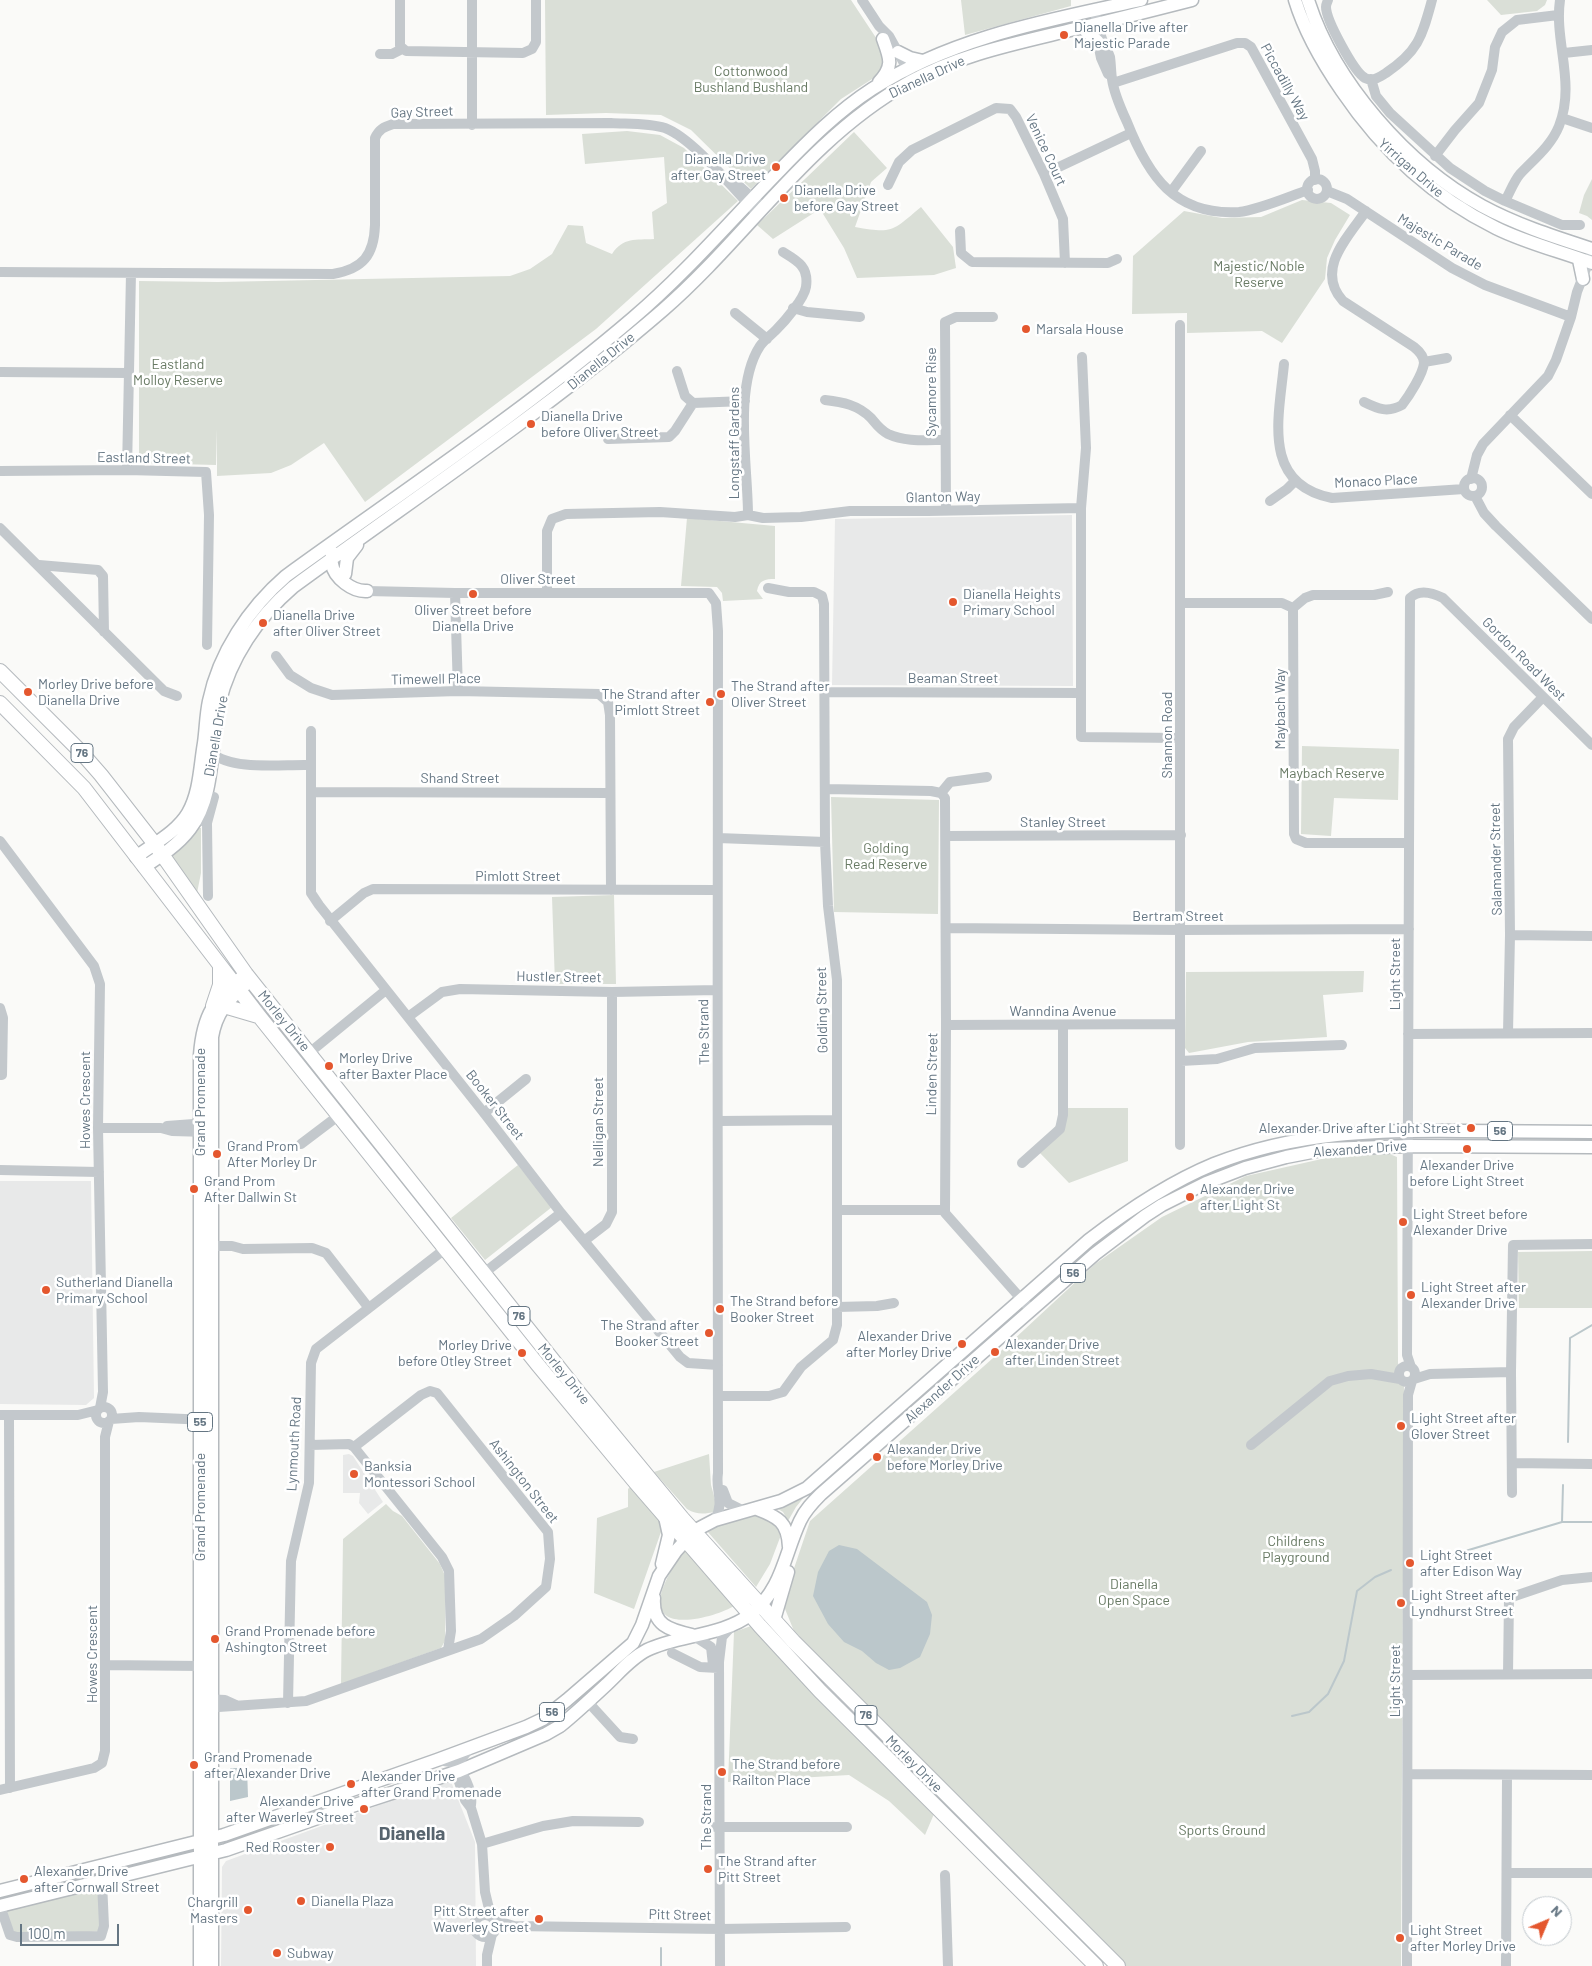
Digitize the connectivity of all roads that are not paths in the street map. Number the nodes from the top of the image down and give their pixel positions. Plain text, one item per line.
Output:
1 (400, 0) edge
2 (472, 0) edge
3 (536, 0) edge
4 (862, 0) edge
5 (1141, 0) edge
6 (1192, 0) edge
7 (1289, 0) edge
8 (1295, 0) edge
9 (1308, 0) edge
10 (1328, 0) edge
11 (1432, 0) edge
12 (1560, 0) edge
13 (1092, 11) junction
14 (1558, 16) junction
15 (879, 26) junction
16 (1091, 26) junction
17 (883, 39) junction
18 (1098, 42) joint
19 (402, 49) junction
20 (1592, 50) edge
21 (1316, 51) junction
22 (898, 52) junction
23 (472, 53) junction
24 (380, 54) dead end
25 (1564, 54) junction
26 (923, 61) junction
27 (907, 76) junction
28 (1371, 79) junction
29 (1112, 81) junction
30 (872, 89) junction
31 (1562, 118) junction
32 (472, 125) junction
33 (1592, 128) edge
34 (1131, 133) junction
35 (1202, 151) dead end
36 (1435, 156) junction
37 (1044, 174) junction
38 (1315, 180) junction
39 (888, 185) dead end
40 (1308, 190) junction
41 (1327, 191) junction
42 (1171, 192) junction
43 (750, 201) junction
44 (1505, 201) junction
45 (761, 211) junction
46 (1366, 211) junction
47 (1580, 225) dead end
48 (960, 231) dead end
49 (783, 252) dead end
50 (1117, 258) dead end
51 (1589, 259) edge
52 (1065, 263) junction
53 (0, 272) edge
54 (131, 273) junction
55 (1583, 279) joint
56 (793, 308) junction
57 (735, 312) dead end
58 (1573, 313) junction
59 (860, 317) dead end
60 (993, 317) dead end
61 (1180, 325) dead end
62 (767, 338) junction
63 (1082, 357) dead end
64 (1447, 358) dead end
65 (1424, 362) junction
66 (1284, 364) dead end
67 (677, 371) dead end
68 (0, 372) edge
69 (129, 372) junction
70 (825, 400) dead end
71 (745, 401) junction
72 (1364, 402) dead end
73 (693, 403) junction
74 (1510, 415) junction
75 (608, 439) dead end
76 (945, 440) junction
77 (127, 470) junction
78 (0, 471) edge
79 (1471, 479) junction
80 (1295, 481) junction
81 (1464, 489) junction
82 (1592, 493) edge
83 (1475, 496) junction
84 (1270, 501) dead end
85 (1081, 508) junction
86 (946, 510) junction
87 (748, 515) junction
88 (0, 528) edge
89 (345, 534) junction
90 (366, 534) junction
91 (332, 558) junction
92 (39, 565) junction
93 (311, 566) junction
94 (345, 578) junction
95 (768, 588) dead end
96 (366, 591) joint
97 (1388, 592) dead end
98 (455, 593) junction
99 (547, 593) junction
100 (709, 593) joint
101 (1436, 595) joint
102 (1181, 603) junction
103 (1293, 608) junction
104 (1592, 619) edge
105 (104, 632) junction
106 (207, 645) dead end
107 (276, 656) dead end
108 (0, 671) edge
109 (458, 691) junction
110 (824, 692) junction
111 (1081, 692) junction
112 (177, 696) dead end
113 (1543, 697) junction
114 (0, 702) edge
115 (311, 731) dead end
116 (1180, 738) junction
117 (1592, 745) edge
118 (212, 753) junction
119 (241, 765) junction
120 (310, 765) junction
121 (210, 772) junction
122 (987, 777) dead end
123 (826, 789) junction
124 (311, 792) junction
125 (610, 793) junction
126 (941, 793) junction
127 (214, 797) dead end
128 (197, 818) junction
129 (1181, 835) junction
130 (946, 836) junction
131 (718, 838) junction
132 (0, 841) edge
133 (825, 842) junction
134 (154, 843) junction
135 (1409, 844) junction
136 (162, 855) junction
137 (140, 862) junction
138 (611, 890) junction
139 (717, 890) junction
140 (208, 896) dead end
141 (330, 921) junction
142 (946, 928) junction
143 (1409, 929) junction
144 (1181, 930) junction
145 (1510, 935) junction
146 (1592, 936) edge
147 (220, 967) junction
148 (248, 977) junction
149 (236, 987) junction
150 (386, 990) junction
151 (717, 990) junction
152 (612, 992) junction
153 (219, 1006) junction
154 (0, 1008) edge
155 (259, 1016) junction
156 (408, 1017) junction
157 (1180, 1024) junction
158 (946, 1025) junction
159 (1063, 1025) junction
160 (1508, 1033) junction
161 (1592, 1033) edge
162 (1408, 1034) junction
163 (1342, 1045) dead end
164 (309, 1053) junction
165 (1181, 1061) junction
166 (0, 1075) edge
167 (526, 1079) dead end
168 (484, 1113) junction
169 (338, 1116) junction
170 (719, 1120) junction
171 (836, 1120) junction
172 (98, 1128) junction
173 (206, 1128) junction
174 (1409, 1131) junction
175 (1592, 1132) edge
176 (301, 1144) dead end
177 (1180, 1145) dead end
178 (1409, 1146) junction
179 (1592, 1147) edge
180 (1022, 1163) dead end
181 (0, 1170) edge
182 (99, 1172) junction
183 (420, 1193) junction
184 (408, 1202) junction
185 (838, 1210) junction
186 (944, 1210) junction
187 (561, 1213) junction
188 (584, 1241) junction
189 (1592, 1244) edge
190 (445, 1249) junction
191 (207, 1250) junction
192 (484, 1272) junction
193 (1021, 1300) junction
194 (894, 1303) dead end
195 (837, 1307) junction
196 (368, 1308) junction
197 (1031, 1310) junction
198 (718, 1365) junction
199 (1511, 1372) junction
200 (1407, 1374) junction
201 (718, 1396) junction
202 (4, 1415) edge
203 (104, 1415) junction
204 (206, 1415) junction
205 (310, 1445) junction
206 (1251, 1445) dead end
207 (354, 1447) junction
208 (1512, 1464) junction
209 (1592, 1464) edge
210 (718, 1473) junction
211 (1512, 1493) dead end
212 (206, 1509) junction
213 (750, 1510) junction
214 (665, 1517) junction
215 (715, 1520) junction
216 (689, 1535) junction
217 (789, 1553) junction
218 (1592, 1577) edge
219 (658, 1582) junction
220 (755, 1609) junction
221 (774, 1620) junction
222 (732, 1625) junction
223 (694, 1636) junction
224 (448, 1650) junction
225 (672, 1654) dead end
226 (105, 1665) junction
227 (200, 1666) junction
228 (716, 1668) junction
229 (1508, 1674) junction
230 (1592, 1674) edge
231 (1408, 1675) junction
232 (288, 1702) junction
233 (588, 1702) junction
234 (206, 1703) junction
235 (633, 1739) dead end
236 (470, 1748) junction
237 (437, 1760) junction
238 (459, 1772) junction
239 (1408, 1774) junction
240 (1507, 1775) junction
241 (1592, 1775) edge
242 (5, 1789) edge
243 (639, 1822) dead end
244 (718, 1827) junction
245 (847, 1827) dead end
246 (206, 1839) junction
247 (482, 1844) junction
248 (206, 1856) junction
249 (1507, 1873) junction
250 (1592, 1873) edge
251 (945, 1875) dead end
252 (102, 1882) junction
253 (0, 1891) edge
254 (485, 1892) junction
255 (0, 1906) edge
256 (478, 1917) junction
257 (493, 1919) junction
258 (514, 1926) junction
259 (846, 1927) dead end
260 (717, 1929) junction
261 (493, 1934) junction
262 (480, 1936) junction
263 (200, 1966) edge
264 (212, 1966) edge
265 (483, 1966) edge
266 (487, 1966) edge
267 (714, 1966) edge
268 (720, 1966) edge
269 (948, 1966) edge
270 (1096, 1966) edge
271 (1118, 1966) edge
272 (1407, 1966) edge
273 (1506, 1966) edge

1 - 19 street
2 - 23 street
3 - 23 street
4 - 15 street
5 - 13 main road, Dianella Drive
6 - 16 main road, Dianella Drive
7 - 21 main road
8 - 21 main road, Yirrigan Drive
9 - 51 main road, Yirrigan Drive
10 - 28 street
11 - 28 street
12 - 14 street
13 - 16 street
13 - 26 main road, Dianella Drive
14 - 25 street
14 - 36 street
15 - 17 street
15 - 22 street
16 - 18 main road
16 - 27 main road, Dianella Drive
16 - 29 street
17 - 27 street
17 - 30 main road
18 - 29 street
19 - 23 street
19 - 24 street
20 - 25 street
21 - 51 main road, Yirrigan Drive
22 - 26 main road
22 - 27 street
23 - 32 street
25 - 31 street
26 - 27 main road, Dianella Drive
27 - 30 main road, Dianella Drive
27 - 45 main road, Dianella Drive
28 - 36 street
29 - 34 street
29 - 38 street, Piccadilly Way
30 - 43 main road, Dianella Drive
31 - 33 street
31 - 44 street
32 - 43 street, Gay Street
32 - 54 street, Gay Street
34 - 37 street
34 - 42 street
35 - 42 street
36 - 44 street
37 - 39 street, Venice Court
37 - 52 street, Venice Court
38 - 40 street
38 - 41 street
40 - 41 street
40 - 42 street
41 - 46 street, Majestic Parade
43 - 45 street, Gay Street
43 - 89 main road, Dianella Drive
44 - 47 street
45 - 90 main road, Dianella Drive
46 - 58 street, Majestic Parade
46 - 65 street
48 - 52 street
49 - 56 street, Longstaff Gardens
50 - 52 street
51 - 55 main road
51 - 58 street
53 - 54 street
54 - 69 street
55 - 58 street
56 - 59 street
56 - 62 street, Longstaff Gardens
57 - 62 street
58 - 74 street
60 - 76 street, Sycamore Rise
61 - 102 street, Shannon Road
62 - 71 street, Longstaff Gardens
63 - 85 street
64 - 65 street
65 - 72 street
66 - 80 street, Monaco Place
67 - 73 street
68 - 69 street
69 - 77 street
70 - 76 street
71 - 73 street
71 - 87 street, Longstaff Gardens
73 - 75 street
74 - 79 street
74 - 82 street
76 - 86 street, Sycamore Rise
77 - 78 street, Eastland Street
77 - 106 street, Eastland Street
79 - 81 street
79 - 83 street
80 - 81 street, Monaco Place
80 - 84 street
81 - 83 street
83 - 104 street
85 - 86 street, Glanton Way
85 - 111 street
86 - 87 street, Glanton Way
87 - 99 street, Glanton Way
88 - 92 street
89 - 91 main road
89 - 93 main road, Dianella Drive
90 - 91 main road, Dianella Drive
90 - 94 main road
91 - 93 main road
91 - 94 main road
92 - 105 street
92 - 105 street
93 - 94 main road
93 - 118 main road, Dianella Drive
93 - 128 main road, Dianella Drive
94 - 96 main road
95 - 110 street, Golding Street
96 - 98 street, Oliver Street
97 - 103 street
98 - 99 street, Oliver Street
98 - 109 street
99 - 100 street, Oliver Street
100 - 131 street, The Strand
101 - 113 street, Gordon Road West
101 - 135 street, Light Street
102 - 103 street
102 - 116 street, Shannon Road
103 - 135 street, Maybach Way
105 - 112 street
107 - 109 street, Timewell Place
108 - 134 highway, Morley Drive / 76
109 - 125 street, Timewell Place
110 - 111 street, Beaman Street
110 - 123 street, Golding Street
111 - 116 street
113 - 117 street, Gordon Road West
113 - 145 street, Salamander Street
114 - 137 highway, Morley Drive / 76
115 - 120 street, Booker Street
116 - 129 street, Shannon Road
118 - 119 street
118 - 121 main road, Dianella Drive
119 - 120 street
119 - 121 street
120 - 124 street, Booker Street
121 - 128 main road, Dianella Drive
122 - 126 street
123 - 126 street
123 - 133 street, Golding Street
124 - 125 street, Shand Street
124 - 141 street, Booker Street
125 - 138 street
126 - 130 street, Linden Street
127 - 128 street
128 - 134 main road, Dianella Drive
128 - 136 main road, Dianella Drive
128 - 140 street
129 - 130 street, Stanley Street
129 - 144 street, Shannon Road
130 - 142 street, Linden Street
131 - 133 street
131 - 139 street, The Strand
132 - 172 street, Howes Crescent
133 - 171 street, Golding Street
134 - 136 highway, Morley Drive / 76
134 - 137 main road, Dianella Drive
135 - 143 street, Light Street
136 - 137 main road, Dianella Drive
136 - 148 highway, Morley Drive / 76
137 - 147 highway, Morley Drive / 76
138 - 139 street, Pimlott Street
138 - 141 street, Pimlott Street
139 - 151 street, The Strand
141 - 150 street, Booker Street
142 - 144 street, Bertram Street
142 - 158 street, Linden Street
143 - 144 street, Bertram Street
143 - 162 street, Light Street
144 - 157 street, Shannon Road
145 - 146 street
145 - 160 street, Salamander Street
147 - 149 highway, Morley Drive / 76
147 - 153 highway
148 - 149 main road, Grand Promenade / 55
148 - 164 highway, Morley Drive / 76
149 - 153 main road, Grand Promenade / 55
149 - 155 highway, Morley Drive / 76
150 - 156 street, Booker Street
150 - 164 street
151 - 152 street, Hustler Street
151 - 170 street, The Strand
152 - 156 street, Hustler Street
152 - 188 street, Nelligan Street
153 - 155 highway
153 - 173 main road, Grand Promenade / 55
154 - 166 street
155 - 169 highway, Morley Drive / 76
156 - 168 street, Booker Street
157 - 159 street, Wanndina Avenue
157 - 165 street, Shannon Road
158 - 159 street, Wanndina Avenue
158 - 186 street, Linden Street
159 - 180 street
160 - 161 street
160 - 162 street
162 - 174 street, Light Street
163 - 165 street
164 - 183 highway, Morley Drive / 76
165 - 177 street, Shannon Road
167 - 168 street
168 - 187 street, Booker Street
169 - 176 street
169 - 184 highway, Morley Drive / 76
170 - 171 street
170 - 198 street, The Strand
171 - 185 street, Golding Street
172 - 173 street
172 - 182 street, Howes Crescent
173 - 191 main road, Grand Promenade / 55
174 - 175 main road, Alexander Drive / 56
174 - 178 street, Light Street
174 - 193 main road, Alexander Drive / 56
178 - 179 main road, Alexander Drive / 56
178 - 197 main road, Alexander Drive / 56
178 - 200 street, Light Street
181 - 182 street
182 - 203 street, Howes Crescent
183 - 184 highway
183 - 192 highway, Morley Drive / 76
184 - 190 highway, Morley Drive / 76
185 - 186 street
185 - 195 street, Golding Street
186 - 193 street
187 - 188 street, Booker Street
187 - 192 street
188 - 198 street, Booker Street
189 - 199 street
190 - 196 street, Lynmouth Road
190 - 214 highway, Morley Drive / 76
191 - 196 street
191 - 204 main road, Grand Promenade / 55
192 - 216 highway, Morley Drive / 76
193 - 197 street
193 - 213 main road, Alexander Drive / 56
194 - 195 street
195 - 201 street, Golding Street
196 - 205 street, Lynmouth Road
197 - 217 main road, Alexander Drive / 56
198 - 201 street, The Strand
199 - 200 street
199 - 208 street
200 - 206 street
200 - 231 street, Light Street
201 - 210 street, The Strand
202 - 203 street
202 - 242 street
203 - 204 street
203 - 226 street, Howes Crescent
204 - 212 main road, Grand Promenade / 55
205 - 207 street
205 - 232 street, Lynmouth Road
207 - 224 street
207 - 224 street, Ashington Street
208 - 209 street
208 - 211 street
210 - 213 street, The Strand
210 - 215 street, The Strand
212 - 227 main road, Grand Promenade / 55
212 - 234 main road, Grand Promenade / 55
213 - 215 main road, Alexander Drive / 56
213 - 217 main road, 56
214 - 216 highway, Morley Drive / 76
214 - 219 main road
215 - 216 main road, Alexander Drive / 56
216 - 219 main road, Alexander Drive / 56
216 - 220 highway, Morley Drive / 76
217 - 220 main road, Alexander Drive / 56
217 - 221 main road, 56
218 - 229 street
219 - 223 main road
219 - 236 main road, Alexander Drive / 56
220 - 221 highway, Morley Drive / 76
220 - 222 main road, Alexander Drive / 56
220 - 270 highway, Morley Drive / 76
221 - 271 highway, Morley Drive / 76
222 - 223 main road, Alexander Drive / 56
222 - 228 street, The Strand
223 - 228 street, The Strand
223 - 233 main road, Alexander Drive / 56
224 - 232 street, Ashington Street
225 - 228 street
226 - 227 street
226 - 242 street, Howes Crescent
227 - 234 main road, Grand Promenade / 55
228 - 244 street, The Strand
229 - 230 street
229 - 231 street
231 - 239 street, Light Street
232 - 234 street, Ashington Street
233 - 235 street
233 - 238 main road, Alexander Drive / 56
234 - 246 main road, Grand Promenade / 55
236 - 237 main road, Alexander Drive / 56
236 - 238 street
237 - 238 street
237 - 246 main road, Alexander Drive / 56
238 - 247 street
238 - 248 main road, Alexander Drive / 56
239 - 240 street
239 - 272 street, Light Street
240 - 241 street
240 - 249 street
243 - 247 street
244 - 245 street
244 - 260 street, The Strand
246 - 248 main road, Grand Promenade / 55
246 - 253 main road, Alexander Drive / 56
247 - 254 street
248 - 252 main road, Alexander Drive / 56
248 - 263 main road, Grand Promenade / 55
248 - 264 main road, Grand Promenade / 55
249 - 250 street
249 - 273 street
251 - 269 street
252 - 255 main road, Alexander Drive / 56
252 - 255 street
254 - 256 street
254 - 257 street
256 - 257 street
256 - 262 street
257 - 258 street, Pitt Street
257 - 261 street
258 - 260 street, Pitt Street
258 - 261 street, Pitt Street
259 - 260 street, Pitt Street
260 - 267 street, The Strand
260 - 268 street, The Strand
261 - 262 street
261 - 266 street
262 - 265 street

